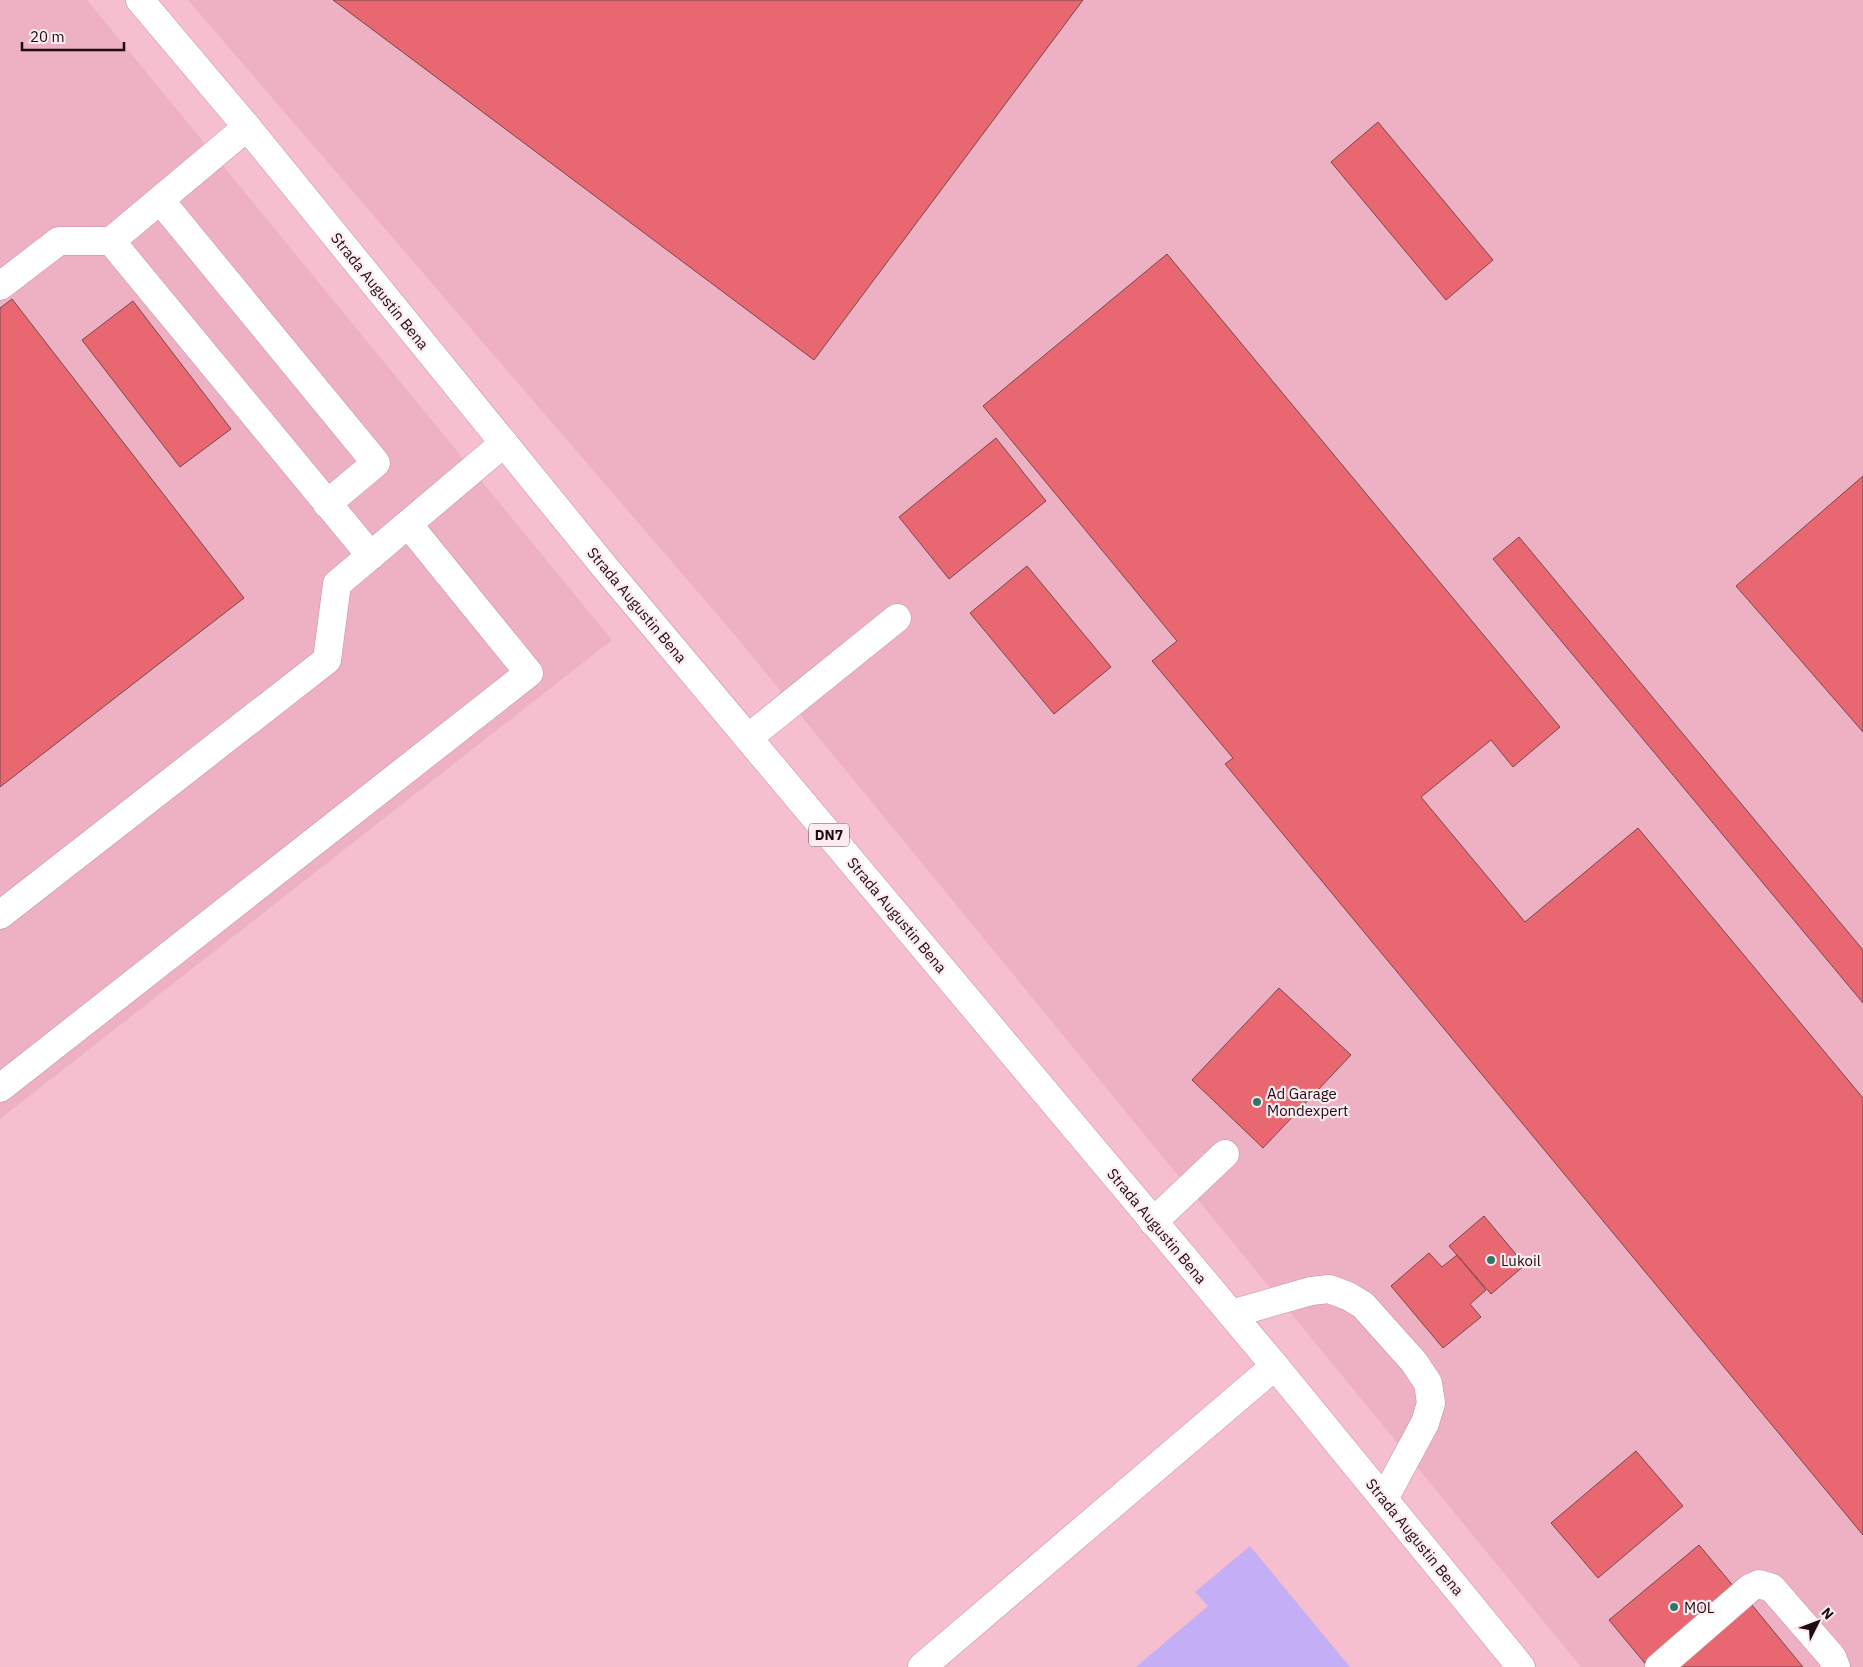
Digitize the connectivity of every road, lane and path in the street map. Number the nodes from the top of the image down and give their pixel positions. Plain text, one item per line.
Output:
1 (140, 0) edge
2 (247, 128) junction
3 (160, 200) junction
4 (111, 241) junction
5 (0, 286) edge
6 (504, 444) junction
7 (326, 504) junction
8 (408, 524) junction
9 (371, 556) junction
10 (897, 618) dead end
11 (748, 738) junction
12 (0, 915) edge
13 (0, 1088) edge
14 (1226, 1154) dead end
15 (1154, 1222) junction
16 (1231, 1314) junction
17 (1274, 1366) junction
18 (1384, 1499) junction
19 (922, 1667) edge
20 (1521, 1667) edge
21 (1659, 1667) edge
22 (1836, 1667) edge

1 - 2 main road, Strada Augustin Bena / DN7
2 - 3 main road
2 - 6 main road, Strada Augustin Bena / DN7
3 - 4 main road
3 - 7 main road
4 - 5 main road
4 - 7 main road
6 - 8 main road
6 - 11 main road, Strada Augustin Bena / DN7
7 - 9 main road
8 - 9 main road
8 - 13 main road
9 - 12 main road
10 - 11 main road
11 - 15 main road, Strada Augustin Bena / DN7
14 - 15 main road
15 - 16 main road, Strada Augustin Bena / DN7
16 - 17 main road, Strada Augustin Bena / DN7
16 - 18 main road
17 - 18 main road, Strada Augustin Bena / DN7
17 - 19 main road
18 - 20 main road, Strada Augustin Bena / DN7
21 - 22 main road

